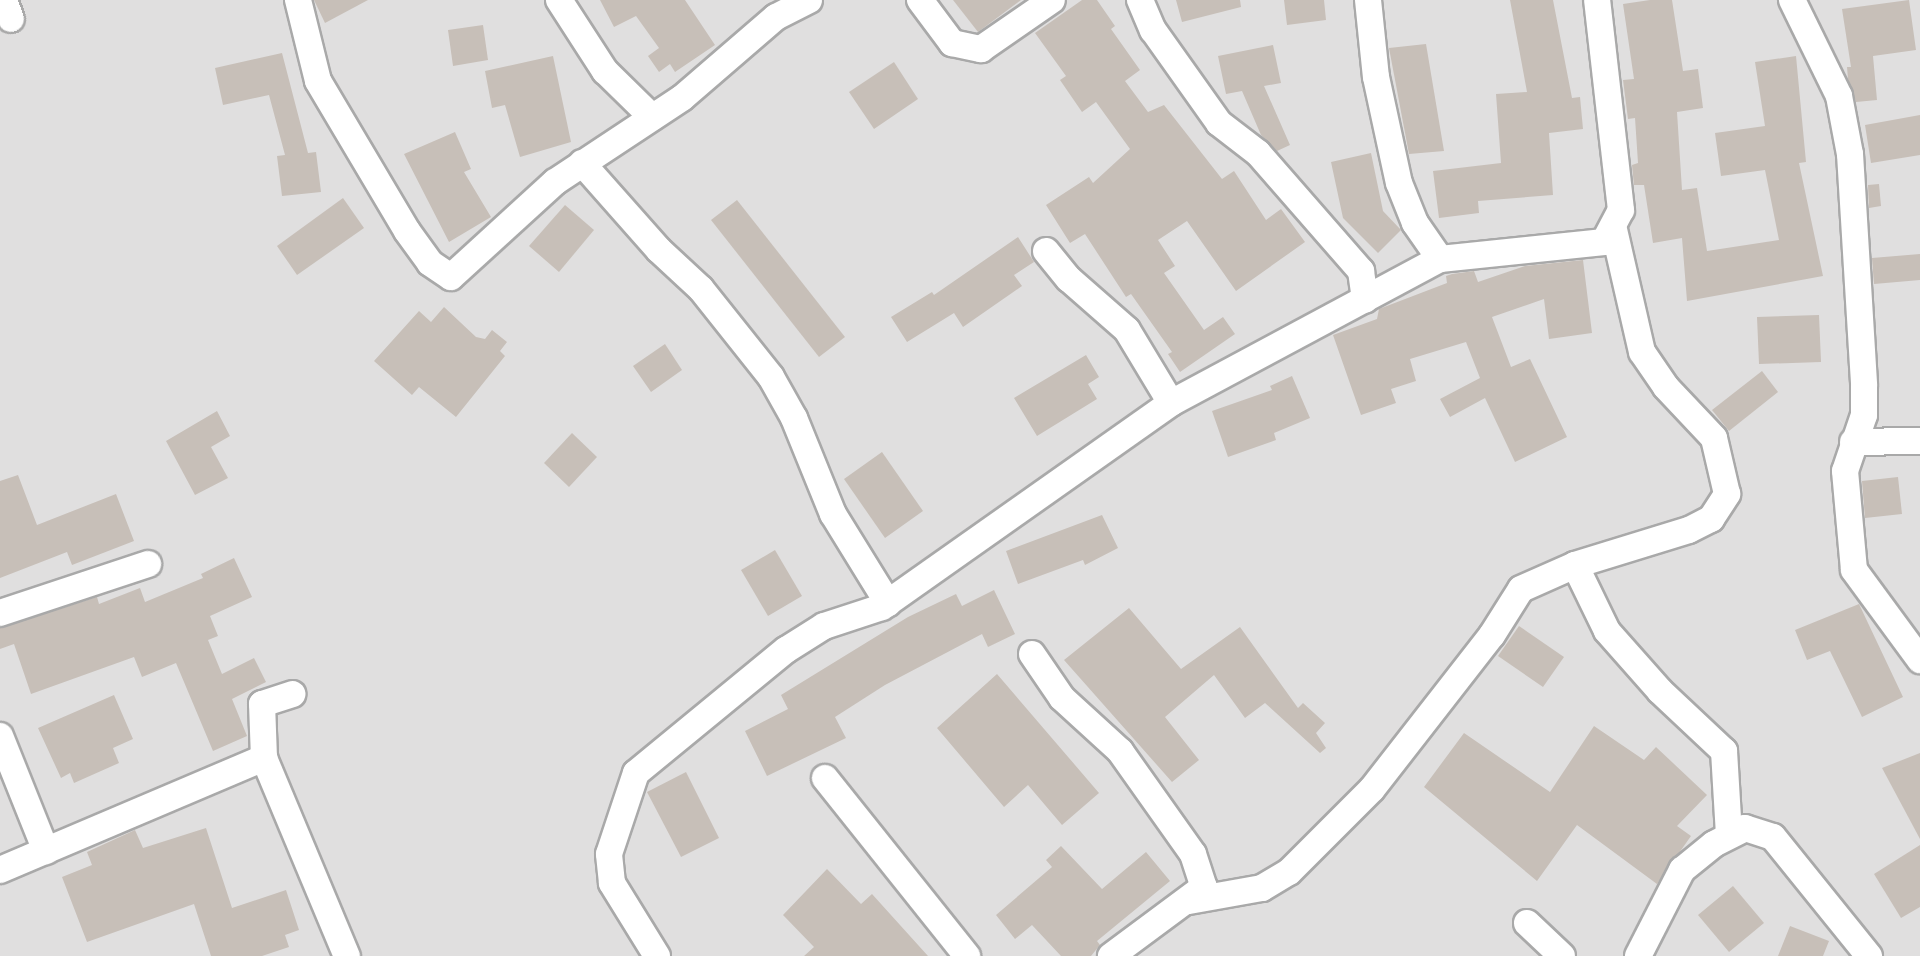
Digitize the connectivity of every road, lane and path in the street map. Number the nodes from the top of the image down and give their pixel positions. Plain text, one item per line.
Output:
1 (298, 0) edge
2 (559, 0) edge
3 (809, 0) edge
4 (920, 0) edge
5 (1052, 0) edge
6 (1140, 0) edge
7 (1368, 0) edge
8 (1597, 0) edge
9 (1792, 0) edge
10 (652, 117) junction
11 (582, 163) junction
12 (1614, 230) junction
13 (1046, 251) dead end
14 (1440, 259) junction
15 (1365, 300) junction
16 (1171, 403) junction
17 (1920, 441) edge
18 (1853, 442) junction
19 (148, 564) dead end
20 (1575, 565) junction
21 (888, 603) junction
22 (0, 613) edge
23 (1032, 654) dead end
24 (1920, 660) edge
25 (292, 694) dead end
26 (0, 736) edge
27 (264, 758) junction
28 (825, 778) dead end
29 (1729, 834) junction
30 (46, 851) junction
31 (0, 870) edge
32 (1189, 901) junction
33 (1527, 923) dead end
34 (347, 956) edge
35 (657, 956) edge
36 (968, 956) edge
37 (1111, 956) edge
38 (1562, 956) edge
39 (1638, 956) edge
40 (1869, 956) edge

1 - 11 street
2 - 10 street
3 - 10 street
4 - 5 street
6 - 15 street
7 - 14 street
8 - 12 street
9 - 18 street
10 - 11 street
11 - 21 street
12 - 14 street
12 - 20 street
13 - 16 street
14 - 15 street
15 - 16 street
16 - 21 street
17 - 18 street
18 - 24 street
19 - 22 street
20 - 29 street
20 - 32 street
21 - 35 street
23 - 32 street
25 - 27 street
26 - 30 street
27 - 30 street
27 - 34 street
28 - 36 street
29 - 39 street
29 - 40 street
30 - 31 street
32 - 37 street
33 - 38 street

